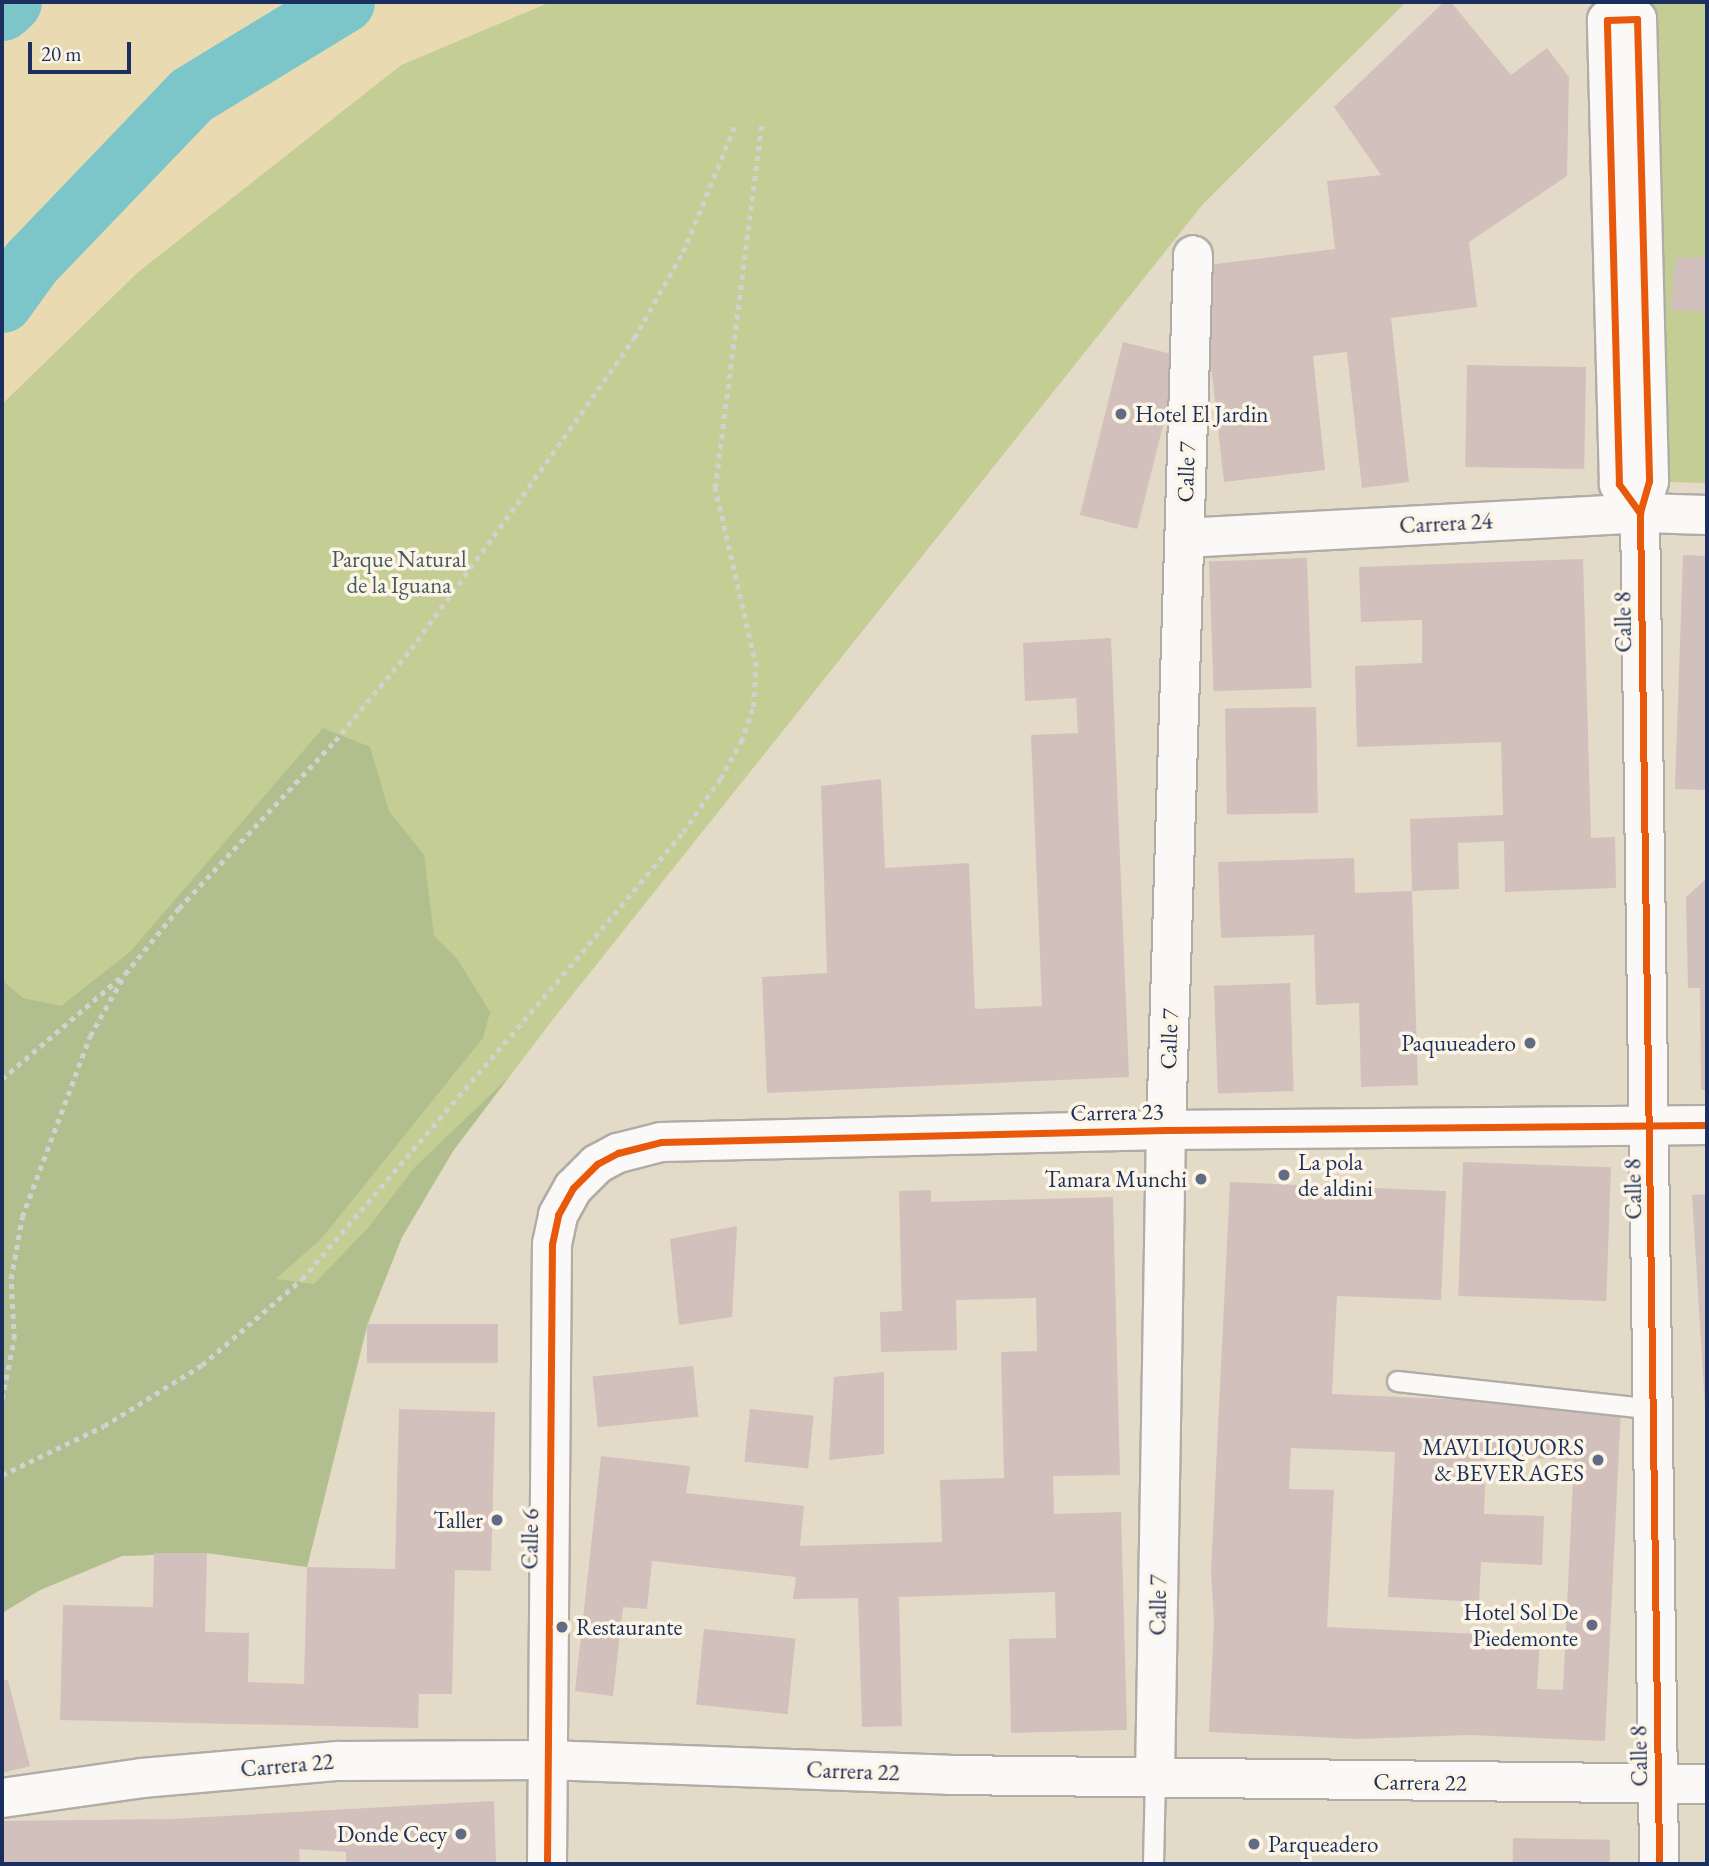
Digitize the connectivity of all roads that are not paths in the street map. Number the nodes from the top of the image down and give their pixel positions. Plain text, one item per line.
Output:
1 (1193, 255) dead end
2 (1628, 267) junction
3 (1640, 513) junction
4 (1707, 515) edge
5 (1184, 537) junction
6 (1651, 1125) junction
7 (1707, 1125) edge
8 (1166, 1130) junction
9 (558, 1215) joint
10 (1397, 1381) dead end
11 (1655, 1409) junction
12 (547, 1760) junction
13 (1155, 1778) junction
14 (1707, 1784) edge
15 (1658, 1785) junction
16 (2, 1798) edge
17 (547, 1864) edge
18 (1153, 1864) edge
19 (1659, 1864) edge

1 - 5 street, Calle 7
2 - 2 street
2 - 3 street
3 - 4 street, Carrera 24
3 - 5 street, Carrera 24
3 - 6 street, Calle 8
5 - 8 street, Calle 7
6 - 7 street, Carrera 23
6 - 8 street, Carrera 23
6 - 11 street, Calle 8
8 - 9 street, Carrera 23
8 - 13 street, Calle 7
9 - 12 street, Calle 6
10 - 11 lane
11 - 15 street, Calle 8
12 - 13 street, Carrera 22
12 - 16 street, Carrera 22
12 - 17 street, Calle 6
13 - 15 street, Carrera 22
13 - 18 lane, Calle 7
14 - 15 street, Carrera 22
15 - 19 street, Calle 8

